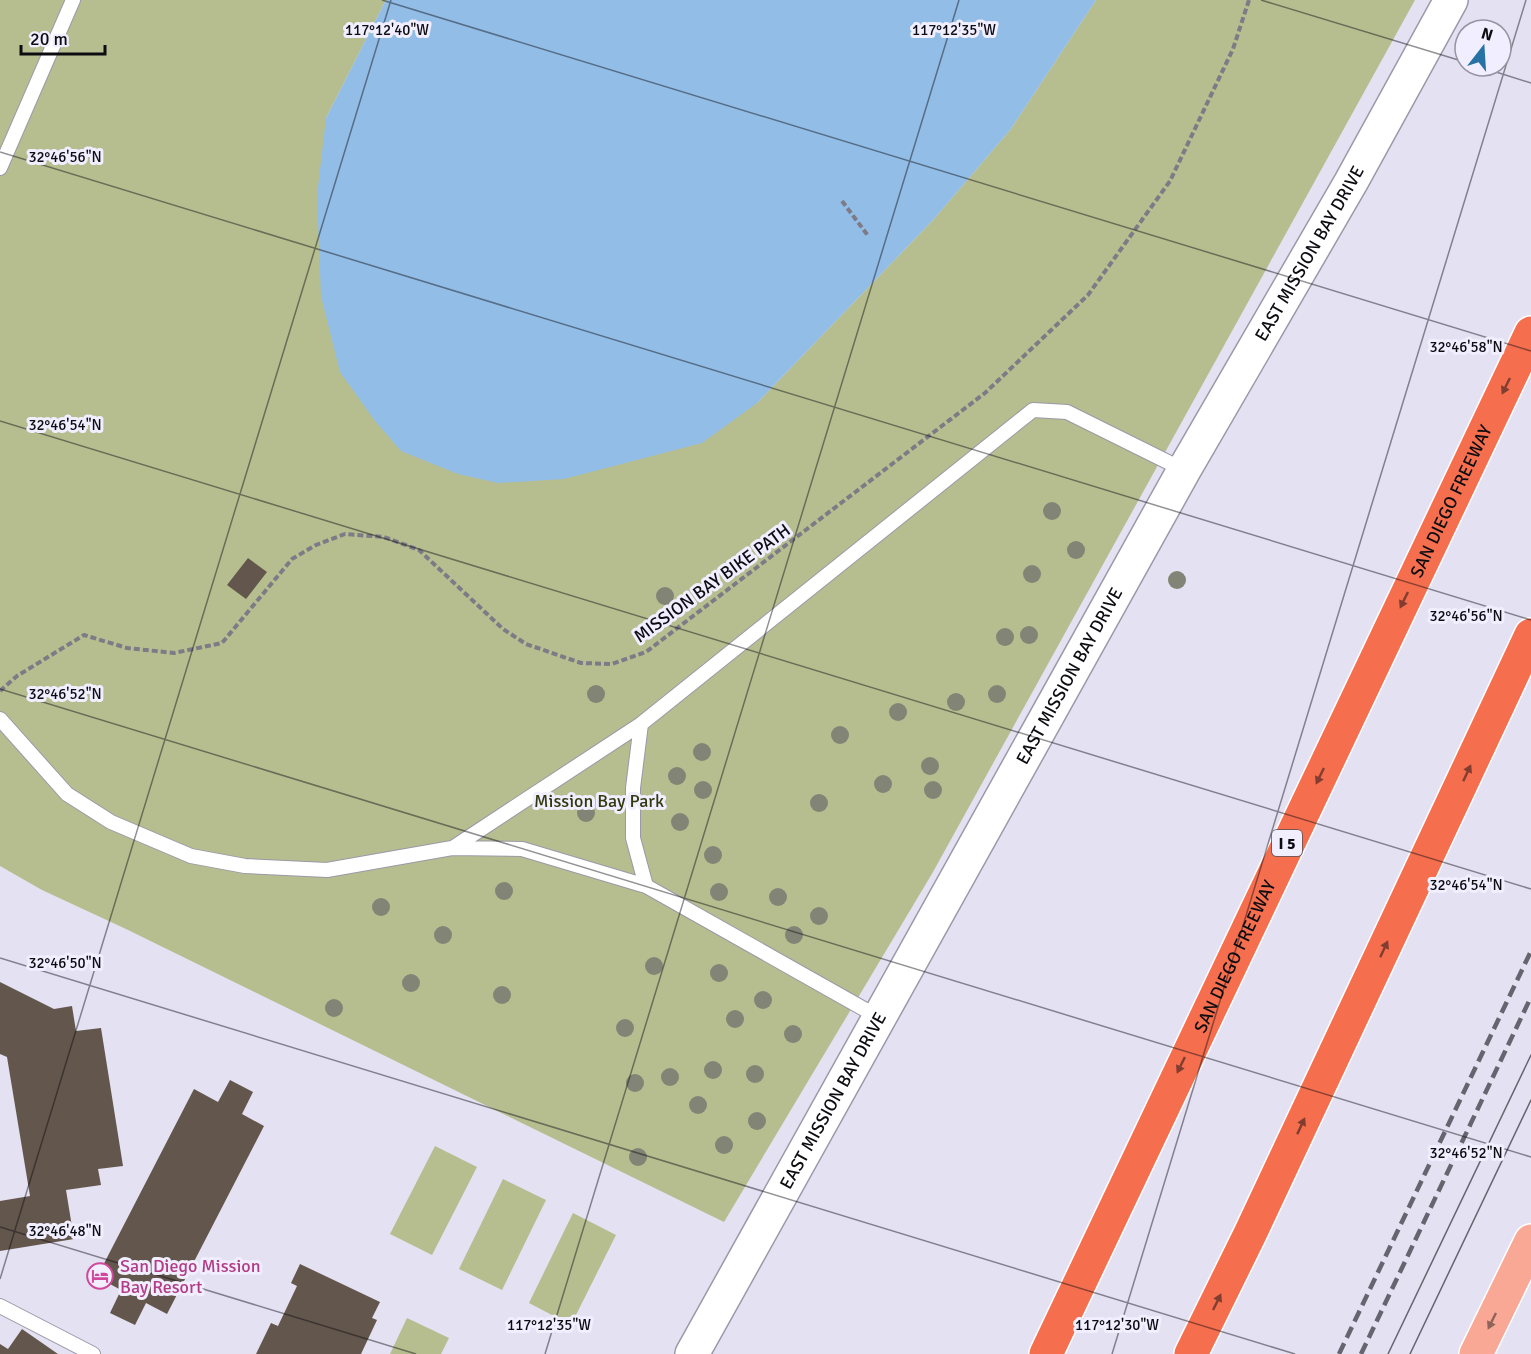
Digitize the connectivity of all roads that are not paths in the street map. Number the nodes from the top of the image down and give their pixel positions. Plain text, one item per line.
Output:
1 (73, 0) edge
2 (1451, 0) edge
3 (0, 168) edge
4 (1531, 333) edge
5 (1184, 470) junction
6 (1531, 635) edge
7 (0, 719) edge
8 (641, 723) junction
9 (452, 848) junction
10 (646, 886) junction
11 (880, 1018) junction
12 (1531, 1240) edge
13 (0, 1306) edge
14 (93, 1354) edge
15 (692, 1354) edge
16 (1046, 1354) edge
17 (1191, 1354) edge
18 (1476, 1354) edge

1 - 3 lane
2 - 5 main road, EAST MISSION BAY DRIVE
4 -> 16 highway, SAN DIEGO FREEWAY / I 5
5 - 8 lane
5 - 11 main road, EAST MISSION BAY DRIVE
17 -> 6 highway
7 - 9 lane
8 - 9 lane
8 - 10 lane
9 - 10 lane
10 - 11 lane
11 - 15 main road, EAST MISSION BAY DRIVE
12 -> 18 main road
13 - 14 lane

